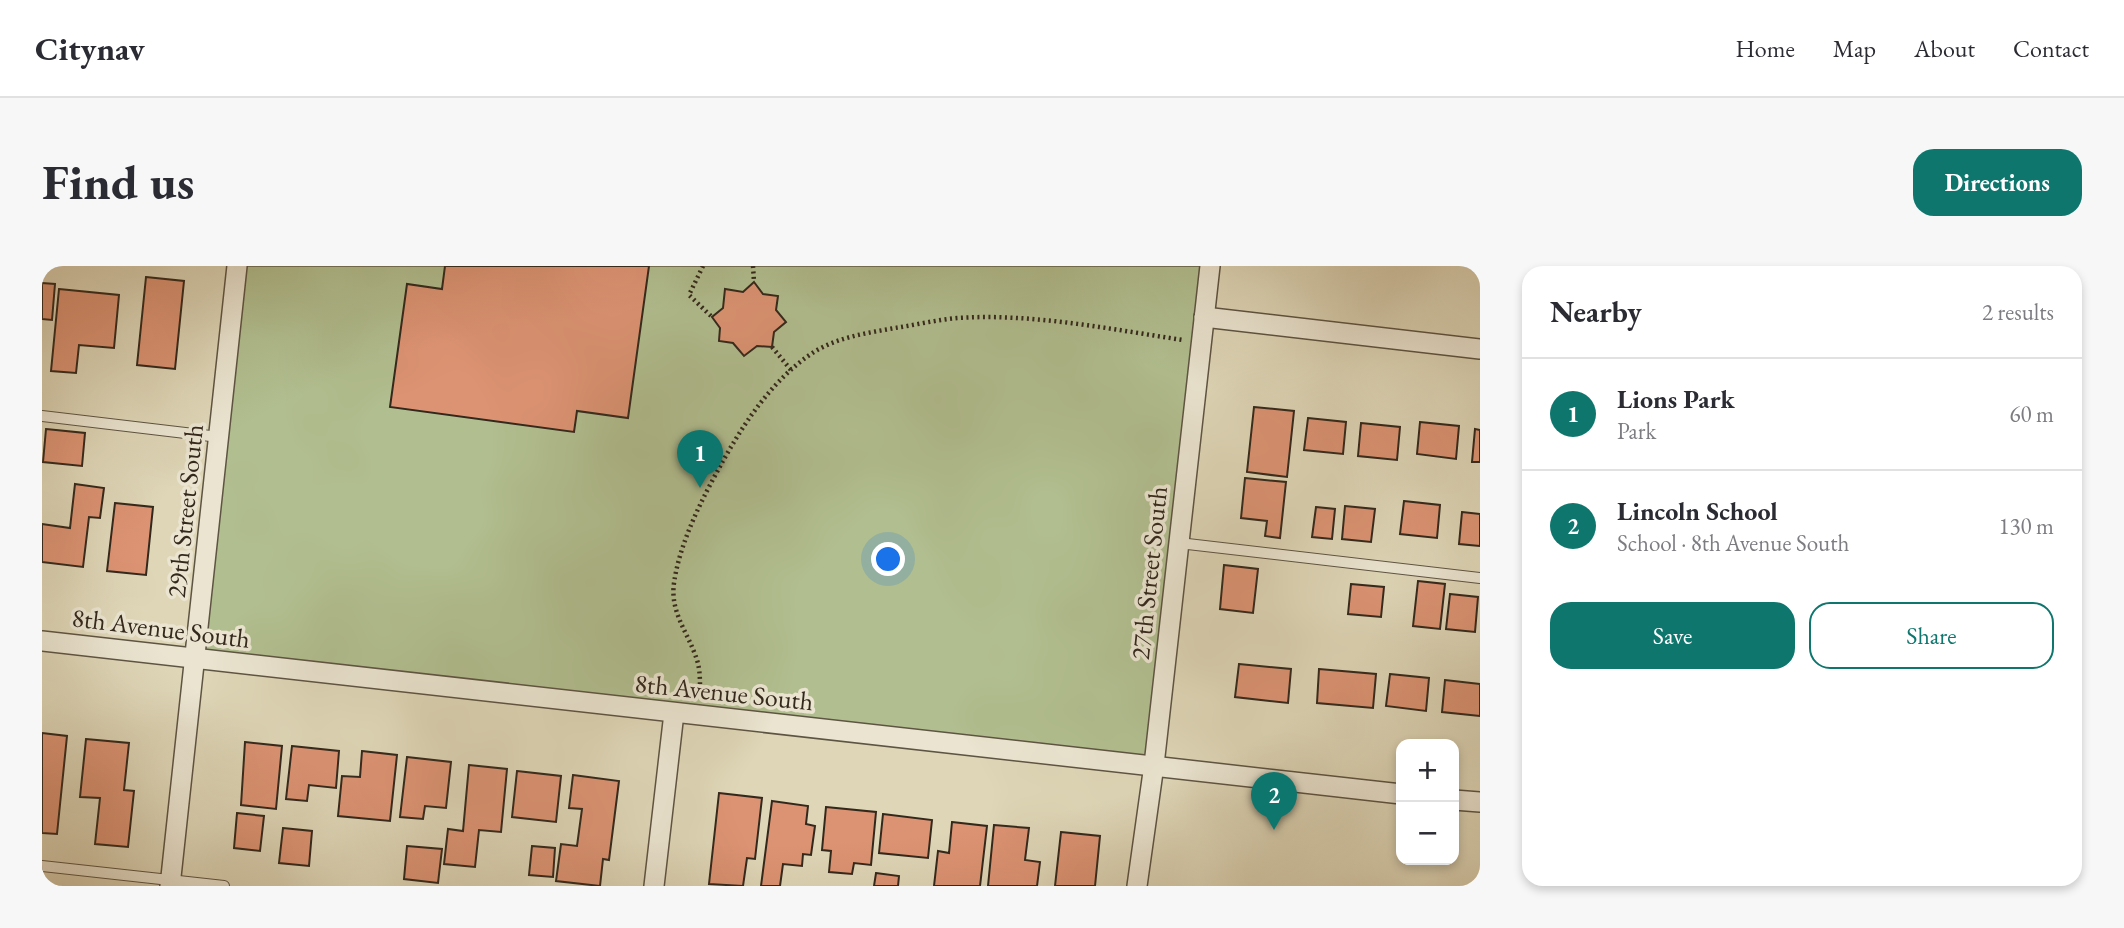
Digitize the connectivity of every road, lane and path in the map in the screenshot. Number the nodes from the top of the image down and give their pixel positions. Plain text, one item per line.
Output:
1 (237, 266) edge
2 (703, 266) edge
3 (753, 266) edge
4 (1210, 266) edge
5 (754, 282) dead end
6 (712, 317) dead end
7 (1204, 317) junction
8 (1201, 343) junction
9 (772, 347) dead end
10 (1480, 349) edge
11 (791, 370) junction
12 (42, 416) edge
13 (219, 437) junction
14 (1179, 542) junction
15 (1480, 578) edge
16 (42, 641) edge
17 (195, 659) junction
18 (674, 713) junction
19 (1154, 765) junction
20 (1396, 793) edge
21 (1459, 800) edge
22 (1480, 802) edge
23 (42, 866) edge
24 (170, 883) edge
25 (223, 886) edge
26 (654, 886) edge
27 (1137, 886) edge

1 - 13 street, 29th Street South
2 - 6 path
3 - 5 path
4 - 7 street, 27th Street South
7 - 8 street, 27th Street South
7 - 10 street
8 - 11 path
8 - 14 street, 27th Street South
9 - 11 path
11 - 18 path
12 - 13 lane
13 - 17 street, 29th Street South
14 - 15 lane
14 - 19 street, 27th Street South
16 - 17 street, 8th Avenue South
17 - 18 street, 8th Avenue South
17 - 24 street, 29th Street South
18 - 19 street, 8th Avenue South
18 - 26 street
19 - 20 street, 8th Avenue South
19 - 27 street, 27th Street South
21 - 22 street
23 - 24 lane
24 - 25 lane

